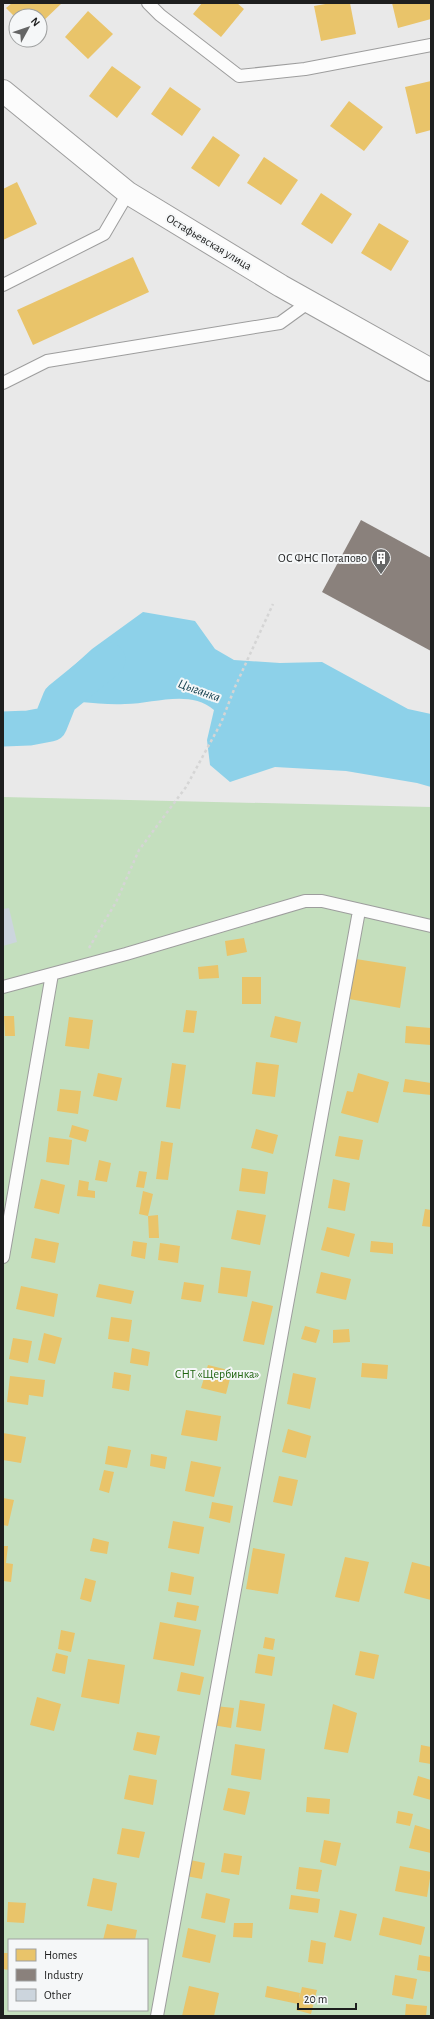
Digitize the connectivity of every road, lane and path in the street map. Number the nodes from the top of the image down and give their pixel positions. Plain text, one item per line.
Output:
1 (148, 3) edge
2 (431, 45) edge
3 (3, 91) edge
4 (128, 193) junction
5 (3, 285) edge
6 (309, 302) junction
7 (431, 370) edge
8 (3, 383) edge
9 (273, 604) dead end
10 (359, 910) junction
11 (431, 926) edge
12 (77, 967) junction
13 (52, 974) junction
14 (3, 987) edge
15 (3, 1257) edge
16 (156, 2016) edge

1 - 2 lane
3 - 4 street, Остафьевская улица
4 - 5 lane
4 - 6 street, Остафьевская улица
6 - 7 street, Остафьевская улица
6 - 8 lane
9 - 12 path
10 - 11 lane
10 - 12 lane
10 - 16 lane
12 - 13 lane
13 - 14 lane
13 - 15 lane

